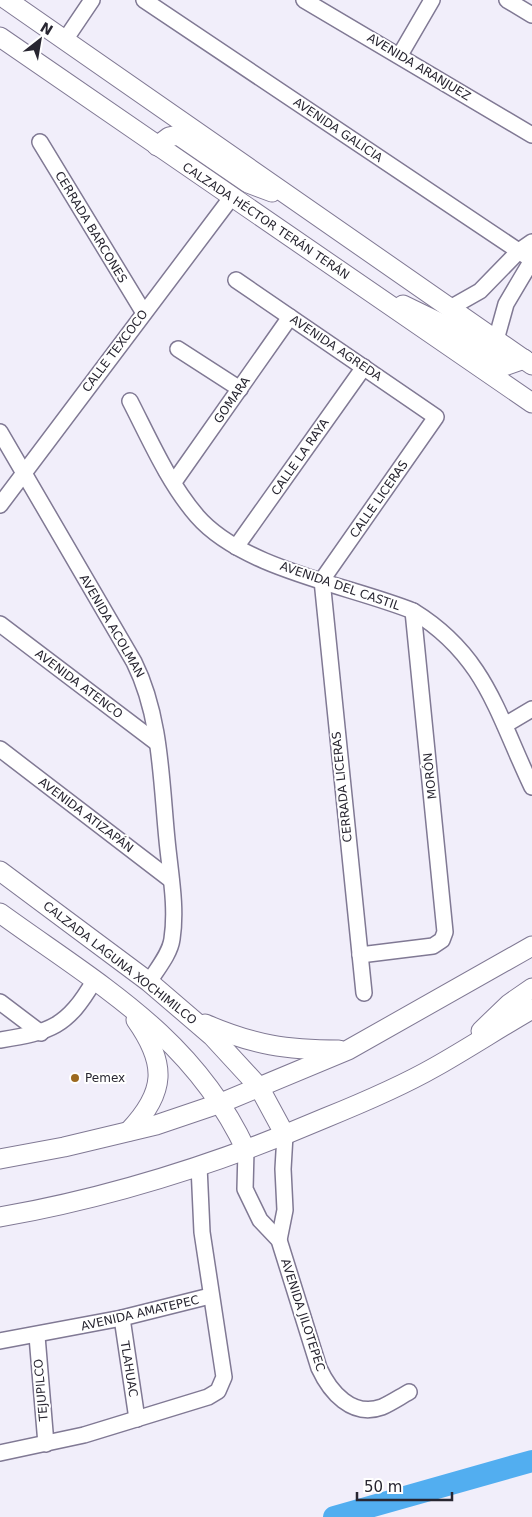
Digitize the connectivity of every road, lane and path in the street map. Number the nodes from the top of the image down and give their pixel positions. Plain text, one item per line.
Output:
1 (7, 0) edge
2 (92, 0) edge
3 (144, 0) edge
4 (304, 0) edge
5 (432, 0) edge
6 (507, 0) edge
7 (532, 15) edge
8 (0, 37) edge
9 (65, 40) junction
10 (400, 55) junction
11 (532, 135) edge
12 (40, 142) dead end
13 (157, 146) junction
14 (230, 198) junction
15 (294, 200) junction
16 (532, 242) edge
17 (528, 257) edge
18 (236, 280) dead end
19 (367, 290) junction
20 (450, 308) junction
21 (144, 313) junction
22 (290, 317) junction
23 (496, 340) junction
24 (178, 349) dead end
25 (528, 362) edge
26 (364, 367) junction
27 (240, 390) junction
28 (130, 401) dead end
29 (532, 404) edge
30 (436, 417) joint
31 (0, 432) edge
32 (23, 474) junction
33 (174, 482) junction
34 (1, 502) edge
35 (236, 547) junction
36 (322, 580) junction
37 (413, 611) junction
38 (0, 624) edge
39 (532, 709) edge
40 (505, 725) junction
41 (157, 743) junction
42 (0, 750) edge
43 (532, 786) edge
44 (0, 871) edge
45 (171, 880) junction
46 (0, 913) edge
47 (532, 946) edge
48 (360, 955) junction
49 (94, 981) junction
50 (149, 982) junction
51 (532, 988) edge
52 (364, 993) dead end
53 (118, 998) junction
54 (0, 1002) edge
55 (532, 1009) edge
56 (193, 1019) junction
57 (40, 1032) junction
58 (0, 1040) edge
59 (348, 1050) junction
60 (460, 1051) junction
61 (259, 1087) junction
62 (221, 1103) junction
63 (130, 1131) junction
64 (285, 1136) junction
65 (246, 1150) junction
66 (0, 1159) edge
67 (199, 1166) junction
68 (0, 1217) edge
69 (279, 1240) junction
70 (210, 1296) junction
71 (122, 1318) junction
72 (37, 1336) junction
73 (0, 1341) edge
74 (409, 1392) dead end
75 (137, 1419) junction
76 (46, 1444) junction
77 (0, 1453) edge

1 - 9 main road
2 - 9 street
3 - 17 street, AVENIDA GALICIA
4 - 10 street, AVENIDA ARANJUEZ
5 - 10 street
6 - 7 street
8 - 13 main road, CALZADA HÉCTOR TERÁN TERÁN
9 - 15 main road
10 - 11 street, AVENIDA ARANJUEZ
12 - 21 street, CERRADA BARCONES
13 - 14 main road, CALZADA HÉCTOR TERÁN TERÁN
13 - 15 main road
14 - 19 main road, CALZADA HÉCTOR TERÁN TERÁN
14 - 21 street, CALLE TEXCOCO
15 - 20 main road
16 - 17 street
17 - 20 street
17 - 23 street
18 - 22 street, AVENIDA AGREDA
19 - 25 main road
19 - 29 main road, CALZADA HÉCTOR TERÁN TERÁN
20 - 23 main road
21 - 32 street, CALLE TEXCOCO
22 - 26 street, AVENIDA AGREDA
22 - 27 street, GOMARA
23 - 25 main road
24 - 27 street
26 - 30 street, AVENIDA AGREDA
26 - 35 street, CALLE LA RAYA
27 - 33 street, GOMARA
28 - 33 street, AVENIDA DEL CASTIL
30 - 36 street, CALLE LICERAS
31 - 32 street, AVENIDA ACOLMAN
32 - 34 street, CALLE TEXCOCO
32 - 41 street, AVENIDA ACOLMAN
33 - 35 street, AVENIDA DEL CASTIL
35 - 36 street, AVENIDA DEL CASTIL
36 - 37 street, AVENIDA DEL CASTIL
36 - 48 street, CERRADA LICERAS
37 - 40 street, AVENIDA DEL CASTIL
37 - 48 street, MORÓN
38 - 41 street, AVENIDA ATENCO
39 - 40 street
40 - 43 street, AVENIDA DEL CASTIL
41 - 45 street, AVENIDA ACOLMAN
42 - 45 street, AVENIDA ATIZAPÁN
44 - 50 main road, CALZADA LAGUNA XOCHIMILCO
45 - 50 street, AVENIDA ACOLMAN
46 - 49 main road
47 - 59 main road
48 - 52 street, CERRADA LICERAS
49 - 53 main road
49 - 57 street
50 - 56 main road, CALZADA LAGUNA XOCHIMILCO
51 - 60 main road
53 - 62 main road
53 - 63 main road
54 - 57 street
55 - 60 main road
56 - 59 main road
56 - 61 main road, CALZADA LAGUNA XOCHIMILCO
57 - 58 street
59 - 61 main road
60 - 64 main road
61 - 62 main road
61 - 64 main road, CALZADA LAGUNA XOCHIMILCO
62 - 63 main road
62 - 65 main road
63 - 66 main road
64 - 65 main road
64 - 69 street, AVENIDA JILOTEPEC
65 - 67 main road
65 - 69 street, AVENIDA JILOTEPEC
67 - 68 main road
67 - 70 street, AVENIDA AMATEPEC
69 - 74 street, AVENIDA JILOTEPEC
70 - 71 street, AVENIDA AMATEPEC
70 - 75 street
71 - 72 street, AVENIDA AMATEPEC
71 - 75 street, TLAHUAC
72 - 73 street, AVENIDA AMATEPEC
72 - 76 street, TEJUPILCO
75 - 76 street
76 - 77 street

